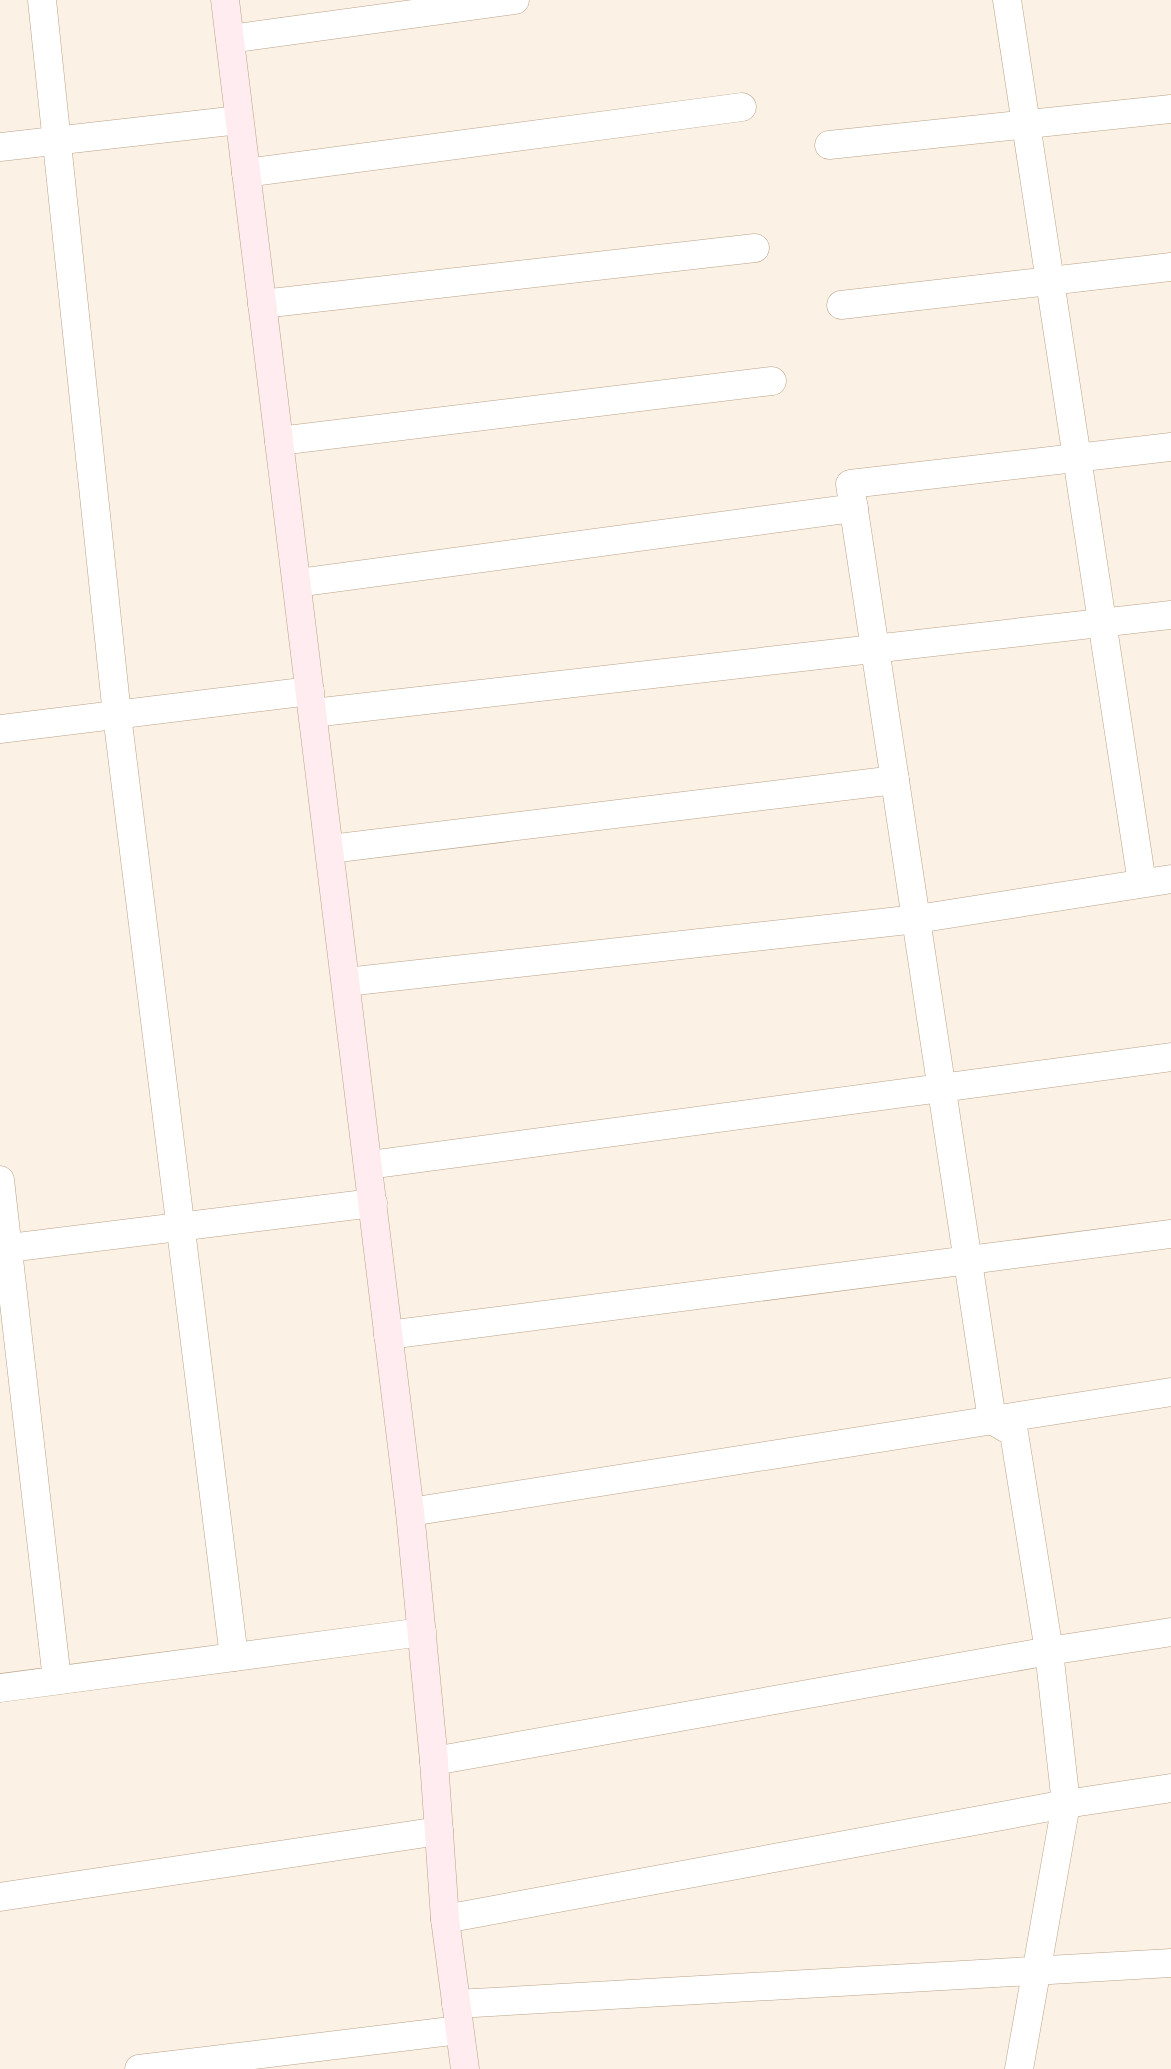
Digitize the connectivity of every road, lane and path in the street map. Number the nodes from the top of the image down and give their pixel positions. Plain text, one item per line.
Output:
1 (42, 0) edge
2 (225, 0) edge
3 (515, 0) edge
4 (1006, 0) edge
5 (230, 39) junction
6 (742, 107) dead end
7 (1171, 109) edge
8 (239, 120) junction
9 (1026, 125) junction
10 (57, 141) junction
11 (829, 145) dead end
12 (0, 147) edge
13 (246, 172) junction
14 (755, 248) dead end
15 (1171, 267) edge
16 (1050, 281) junction
17 (262, 304) junction
18 (841, 305) dead end
19 (772, 381) dead end
20 (279, 442) junction
21 (1171, 447) edge
22 (1077, 458) junction
23 (854, 508) junction
24 (297, 583) junction
25 (1171, 615) edge
26 (1103, 623) junction
27 (875, 648) junction
28 (311, 702) junction
29 (117, 715) junction
30 (0, 729) edge
31 (895, 780) junction
32 (330, 849) junction
33 (1171, 878) edge
34 (1142, 883) junction
35 (917, 920) junction
36 (346, 982) junction
37 (1171, 1057) edge
38 (942, 1088) junction
39 (369, 1165) junction
40 (0, 1180) edge
41 (373, 1203) junction
42 (180, 1227) junction
43 (1171, 1234) edge
44 (4, 1248) edge
45 (968, 1260) junction
46 (388, 1334) junction
47 (1171, 1392) edge
48 (992, 1420) junction
49 (410, 1512) junction
50 (422, 1632) junction
51 (1171, 1632) edge
52 (1049, 1652) junction
53 (234, 1657) junction
54 (58, 1680) junction
55 (0, 1688) edge
56 (434, 1761) junction
57 (1171, 1788) edge
58 (1066, 1804) junction
59 (439, 1831) junction
60 (0, 1897) edge
61 (444, 1920) junction
62 (1171, 1963) edge
63 (1037, 1970) junction
64 (458, 2017) junction
65 (139, 2069) edge
66 (465, 2069) edge
67 (1019, 2069) edge

1 - 10 street
2 - 5 street
3 - 5 street
4 - 9 street
5 - 8 street
6 - 13 street
7 - 9 street
8 - 10 street
8 - 13 street
9 - 11 street
9 - 16 street
10 - 12 street
10 - 29 street
13 - 17 street
14 - 17 street
15 - 16 street
16 - 18 street
16 - 22 street
17 - 20 street
19 - 20 street
20 - 24 street
21 - 22 street
22 - 23 street
22 - 26 street
23 - 24 street
23 - 27 street
24 - 28 street
25 - 26 street
26 - 27 street
26 - 34 street
27 - 28 street
27 - 31 street
28 - 29 street
28 - 32 street
29 - 30 street
29 - 42 street
31 - 32 street
31 - 35 street
32 - 36 street
33 - 34 street
34 - 35 street
35 - 36 street
35 - 38 street
36 - 39 street
37 - 38 street
38 - 39 street
38 - 45 street
39 - 41 street
40 - 44 street
41 - 42 street
41 - 46 street
42 - 44 street
42 - 53 street
43 - 45 street
44 - 54 street
45 - 46 street
45 - 48 street
46 - 49 street
47 - 48 street
48 - 49 street
48 - 52 street
49 - 50 street
50 - 53 street
50 - 56 street
51 - 52 street
52 - 56 street
52 - 58 street
53 - 54 street
54 - 55 street
56 - 59 street
57 - 58 street
58 - 61 street
58 - 63 street
59 - 60 street
59 - 61 street
61 - 64 street
62 - 63 street
63 - 64 street
63 - 67 street
64 - 65 street
64 - 66 street

